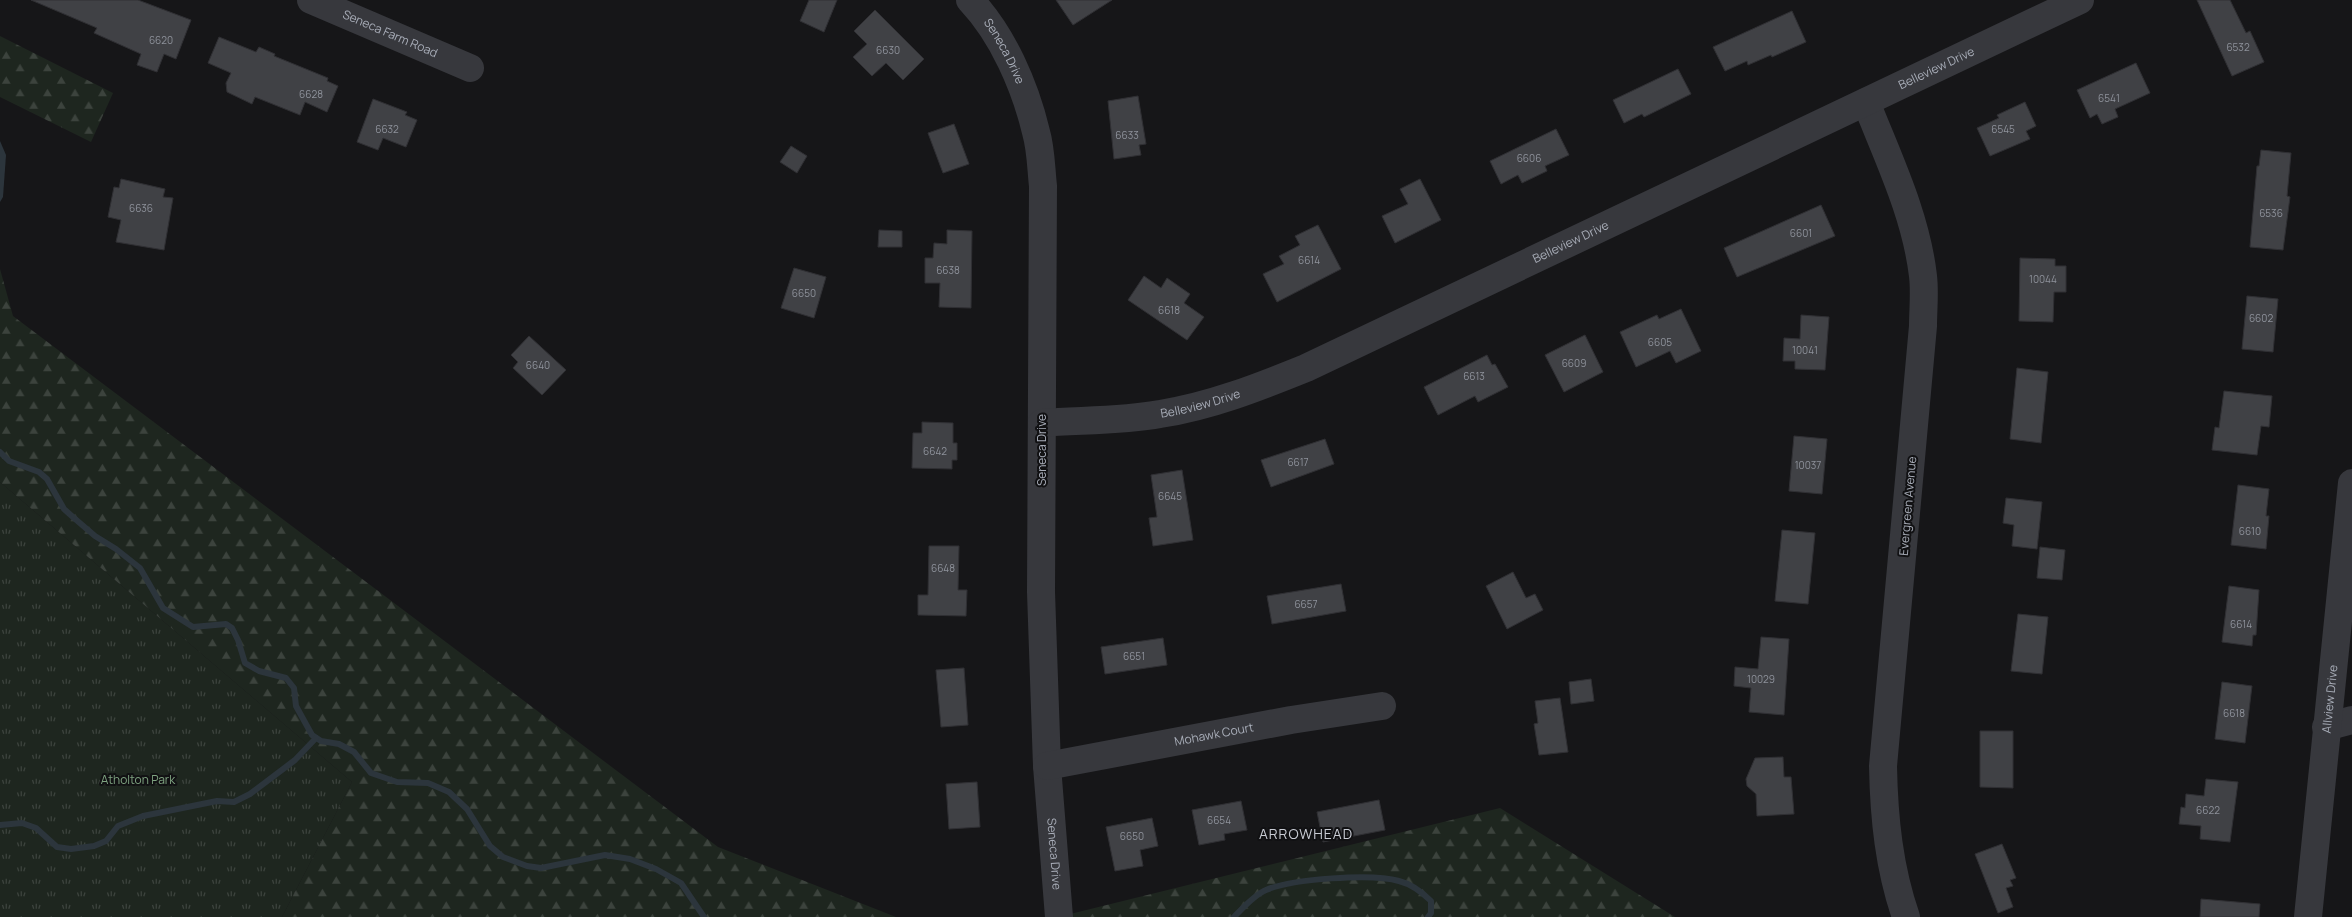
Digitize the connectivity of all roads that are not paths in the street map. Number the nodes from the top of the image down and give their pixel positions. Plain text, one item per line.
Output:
1 (311, 0) edge
2 (970, 0) edge
3 (2080, 0) edge
4 (470, 68) dead end
5 (1866, 102) junction
6 (1042, 423) junction
7 (2352, 483) edge
8 (1382, 706) dead end
9 (2352, 720) edge
10 (2326, 728) junction
11 (1047, 766) junction
12 (1058, 917) edge
13 (1906, 917) edge
14 (2308, 917) edge

1 - 4 street, Seneca Farm Road
2 - 6 street, Seneca Drive
3 - 5 street, Belleview Drive
5 - 6 street, Belleview Drive
5 - 13 street, Evergreen Avenue
6 - 11 street, Seneca Drive
7 - 10 street, Allview Drive
8 - 11 street, Mohawk Court
9 - 10 street
10 - 14 street, Allview Drive
11 - 12 street, Seneca Drive

